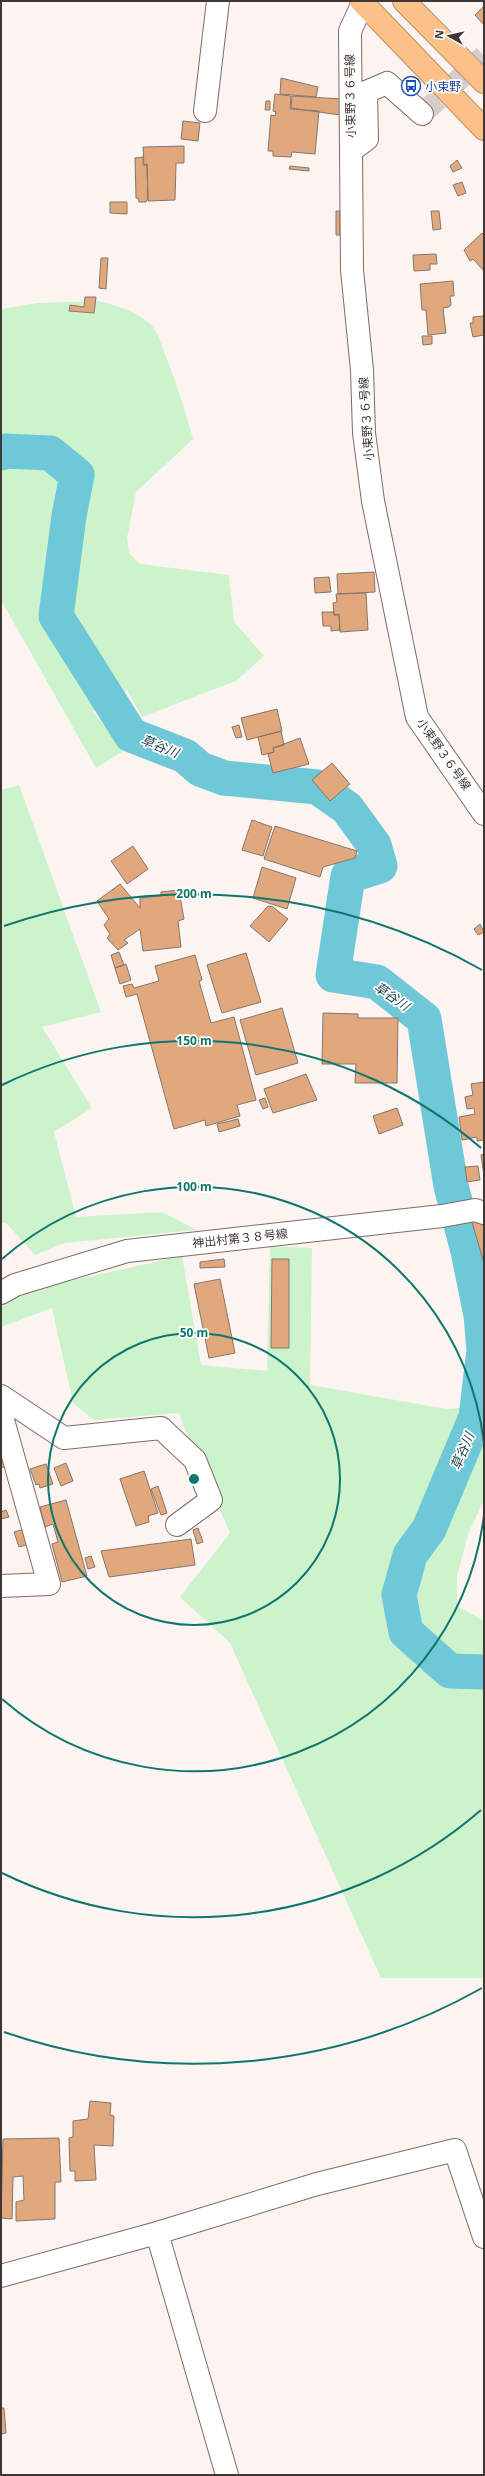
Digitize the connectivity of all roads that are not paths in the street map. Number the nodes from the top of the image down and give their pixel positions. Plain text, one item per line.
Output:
1 (218, 1) edge
2 (404, 1) edge
3 (362, 2) edge
4 (484, 82) edge
5 (205, 111) dead end
6 (422, 114) dead end
7 (484, 129) edge
8 (351, 151) junction
9 (484, 814) edge
10 (479, 1212) edge
11 (1, 1293) edge
12 (1, 1396) edge
13 (1, 1413) edge
14 (177, 1524) dead end
15 (1, 1586) edge
16 (157, 2232) junction
17 (484, 2237) edge
18 (1, 2276) edge
19 (227, 2475) edge

1 - 5 street
2 - 4 highway
3 - 7 highway
3 - 8 street, 小束野３６号線
6 - 8 street
8 - 9 street, 小束野３６号線
10 - 11 street, 神出村第３８号線
12 - 14 street
13 - 15 street
16 - 17 street
16 - 18 street
16 - 19 street

